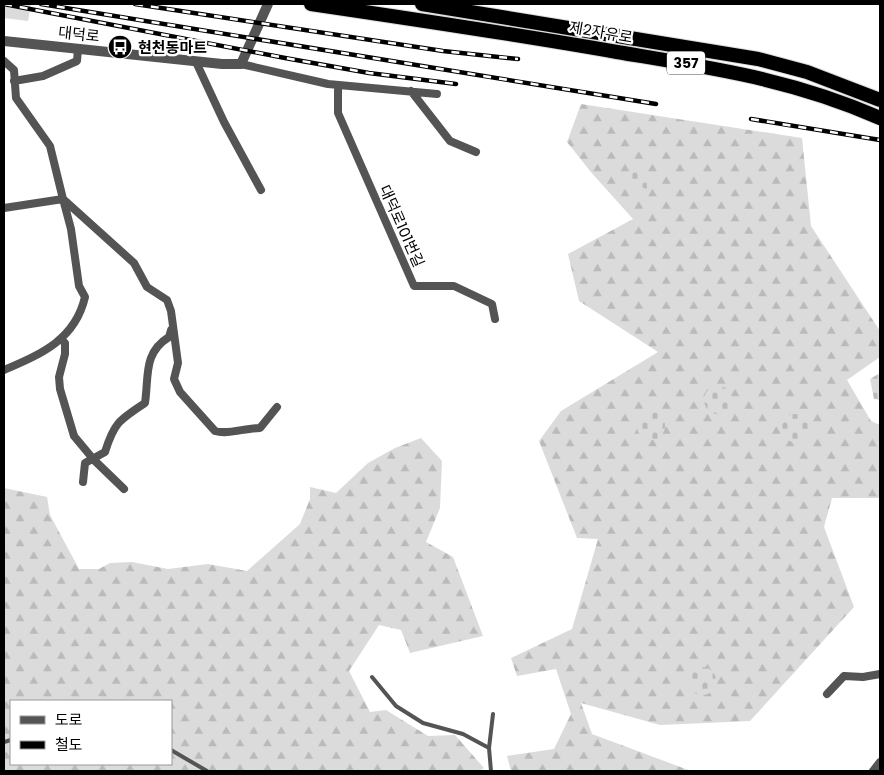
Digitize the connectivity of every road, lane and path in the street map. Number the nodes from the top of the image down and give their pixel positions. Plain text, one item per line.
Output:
1 (268, 4) edge
2 (311, 4) edge
3 (422, 4) edge
4 (4, 41) edge
5 (78, 49) junction
6 (4, 61) edge
7 (196, 62) junction
8 (241, 64) junction
9 (14, 81) junction
10 (338, 85) junction
11 (411, 90) junction
12 (437, 94) dead end
13 (880, 100) edge
14 (880, 118) edge
15 (476, 152) dead end
16 (261, 190) dead end
17 (63, 199) junction
18 (4, 208) edge
19 (494, 319) dead end
20 (172, 325) junction
21 (62, 340) junction
22 (4, 370) edge
23 (277, 407) dead end
24 (94, 460) junction
25 (83, 482) dead end
26 (124, 489) dead end
27 (880, 674) edge
28 (372, 678) dead end
29 (827, 694) dead end
30 (492, 714) dead end
31 (489, 748) junction
32 (172, 751) edge
33 (880, 762) edge
34 (207, 771) edge
35 (491, 771) edge
36 (873, 771) edge

1 - 8 street
2 - 14 highway, 제2자유로 / 357
3 - 13 highway, 제2자유로 / 357
4 - 5 street, 대덕로
5 - 7 street, 대덕로
5 - 9 street
6 - 9 street
7 - 8 street, 대덕로
7 - 16 street
8 - 10 street, 대덕로
9 - 17 street
10 - 11 street, 대덕로
10 - 19 street, 대덕로101번길
11 - 12 street, 대덕로
11 - 15 street
17 - 18 street
17 - 20 street
17 - 21 street
20 - 23 street
20 - 24 street
21 - 22 street
21 - 24 street
24 - 25 street
24 - 26 street
27 - 29 street
28 - 31 lane
30 - 31 lane
31 - 35 lane
32 - 34 lane
33 - 36 street

